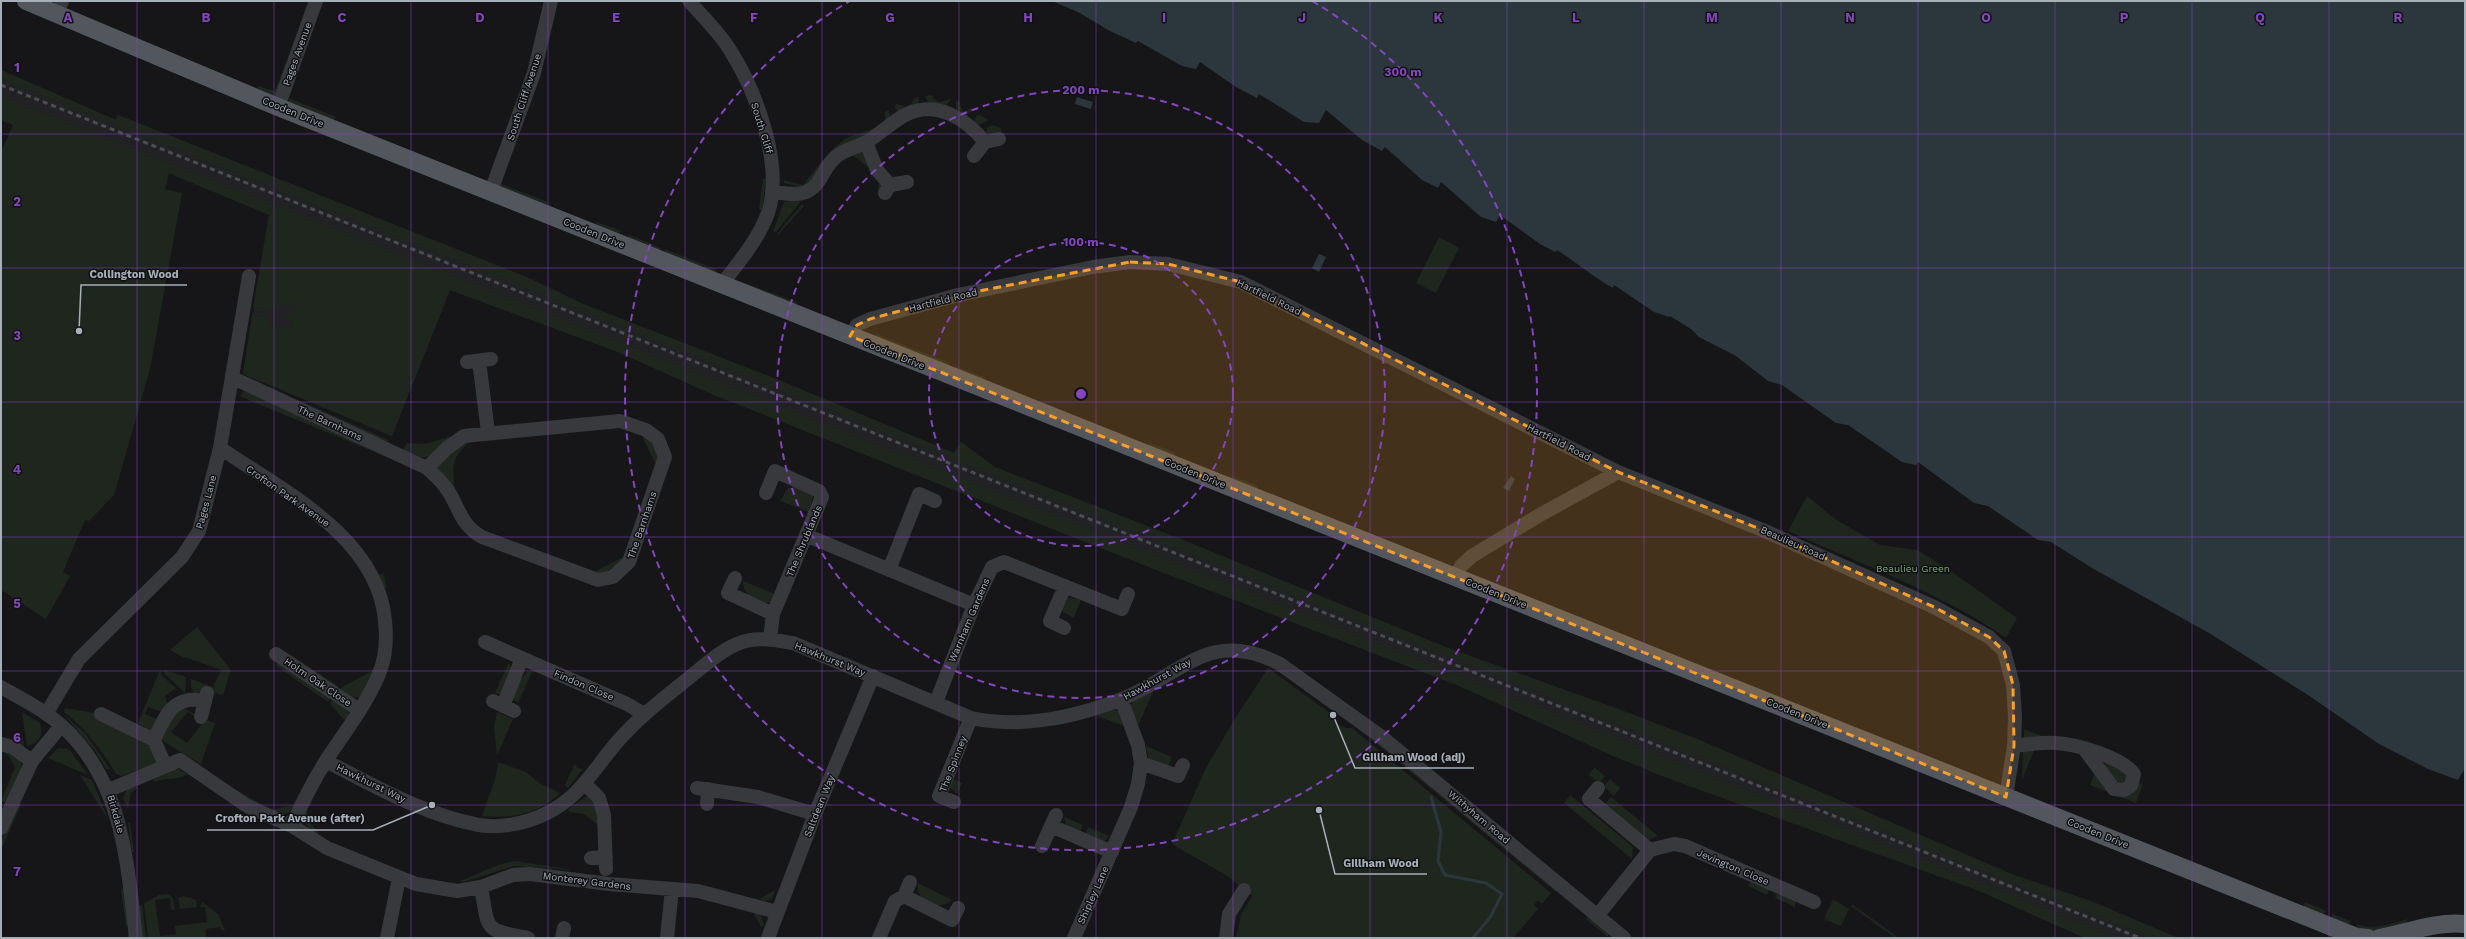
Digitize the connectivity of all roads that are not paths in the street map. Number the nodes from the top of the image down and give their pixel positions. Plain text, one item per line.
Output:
1 (26, 1) edge
2 (316, 1) edge
3 (552, 1) edge
4 (689, 1) edge
5 (59, 8) edge
6 (278, 107) junction
7 (999, 139) dead end
8 (866, 142) junction
9 (985, 142) junction
10 (974, 156) dead end
11 (907, 182) dead end
12 (491, 191) junction
13 (772, 192) junction
14 (245, 281) dead end
15 (722, 284) junction
16 (850, 336) junction
17 (479, 361) dead end
18 (233, 378) junction
19 (488, 432) junction
20 (220, 448) junction
21 (427, 468) junction
22 (1618, 472) junction
23 (766, 494) dead end
24 (935, 501) dead end
25 (808, 536) junction
26 (889, 570) junction
27 (1455, 577) junction
28 (735, 578) dead end
29 (1065, 586) junction
30 (1128, 594) dead end
31 (974, 605) junction
32 (773, 614) junction
33 (1064, 628) dead end
34 (770, 639) junction
35 (485, 642) dead end
36 (276, 654) dead end
37 (522, 658) junction
38 (873, 676) junction
39 (1, 687) edge
40 (1121, 699) junction
41 (1330, 700) joint
42 (936, 702) junction
43 (503, 706) dead end
44 (359, 710) junction
45 (46, 714) junction
46 (101, 714) dead end
47 (644, 714) junction
48 (201, 717) dead end
49 (971, 718) junction
50 (61, 726) junction
51 (154, 740) junction
52 (1, 744) edge
53 (2014, 746) junction
54 (2085, 750) dead end
55 (32, 761) junction
56 (326, 761) junction
57 (1141, 763) junction
58 (165, 764) junction
59 (1183, 765) dead end
60 (584, 783) junction
61 (1598, 788) dead end
62 (108, 790) junction
63 (2006, 796) junction
64 (954, 802) dead end
65 (706, 804) dead end
66 (815, 814) junction
67 (292, 826) junction
68 (1, 828) edge
69 (1042, 846) dead end
70 (1650, 850) junction
71 (1112, 852) junction
72 (590, 858) dead end
73 (399, 878) junction
74 (910, 882) dead end
75 (481, 887) junction
76 (672, 889) junction
77 (1244, 890) dead end
78 (904, 896) junction
79 (1814, 902) dead end
80 (958, 908) dead end
81 (776, 912) junction
82 (1597, 916) junction
83 (2465, 924) edge
84 (136, 938) edge
85 (387, 938) edge
86 (528, 938) edge
87 (667, 938) edge
88 (768, 938) edge
89 (879, 938) edge
90 (1074, 938) edge
91 (1226, 938) edge
92 (1624, 938) edge
93 (2368, 938) edge
94 (2379, 938) edge

1 - 5 main road, Cooden Drive
2 - 6 street, Pages Avenue
3 - 12 street, South Cliff Avenue
4 - 13 street, South Cliff
5 - 6 main road, Cooden Drive
6 - 12 main road, Cooden Drive
7 - 9 street
8 - 9 street
8 - 11 street
8 - 13 street
9 - 10 street
12 - 15 main road, Cooden Drive
13 - 15 street, South Cliff
14 - 18 street, Pages Lane
15 - 16 main road, Cooden Drive
16 - 22 street, Hartfield Road
16 - 27 main road, Cooden Drive
17 - 19 street
18 - 20 street, Pages Lane
18 - 21 street, The Barnhams
19 - 21 street, The Barnhams
19 - 21 street, The Barnhams
20 - 44 street, Crofton Park Avenue
20 - 45 street, Pages Lane
22 - 27 street
22 - 53 street, Beaulieu Road
23 - 25 street, The Shrublands
24 - 26 street
25 - 26 street
25 - 32 street, The Shrublands
26 - 31 street
27 - 63 main road, Cooden Drive
28 - 32 street
29 - 30 street, Warnham Gardens
29 - 31 street, Warnham Gardens
29 - 33 street
31 - 42 street, Warnham Gardens
32 - 34 street, The Shrublands
34 - 38 street, Hawkhurst Way
34 - 47 street, Hawkhurst Way
35 - 37 street, Findon Close
36 - 44 street, Holm Oak Close
37 - 43 street
37 - 47 street, Findon Close
38 - 42 street, Hawkhurst Way
38 - 66 street, Saltdean Way
39 - 45 street, Birkdale
40 - 41 street, Hawkhurst Way
40 - 49 street, Hawkhurst Way
40 - 57 street, Shipley Lane
41 - 82 street, Withyham Road
42 - 49 street, Hawkhurst Way
44 - 56 street, Crofton Park Avenue
45 - 50 street, Birkdale
46 - 51 street
47 - 60 street, Hawkhurst Way
48 - 51 street
49 - 64 street, The Spinney
50 - 55 street
50 - 62 street, Birkdale
51 - 58 street
52 - 55 street
53 - 54 street
53 - 63 street, Beaulieu Road
55 - 68 street
56 - 60 street, Hawkhurst Way
56 - 67 street, Crofton Park Avenue
57 - 59 street
57 - 71 street, Shipley Lane
58 - 62 street
58 - 67 street, Monterey Gardens
60 - 72 street
61 - 70 street
62 - 84 street, Birkdale
63 - 93 main road, Cooden Drive
65 - 66 street
66 - 81 street, Saltdean Way
67 - 73 street, Monterey Gardens
69 - 71 street
70 - 79 street, Jevington Close
70 - 82 street
71 - 90 street, Shipley Lane
73 - 75 street, Monterey Gardens
73 - 85 street
74 - 78 street
75 - 76 street, Monterey Gardens
75 - 86 street
76 - 81 street, Monterey Gardens
76 - 87 street
77 - 91 street
78 - 80 street
78 - 89 street
81 - 88 street, Saltdean Way
82 - 92 street, Withyham Road
83 - 94 main road

